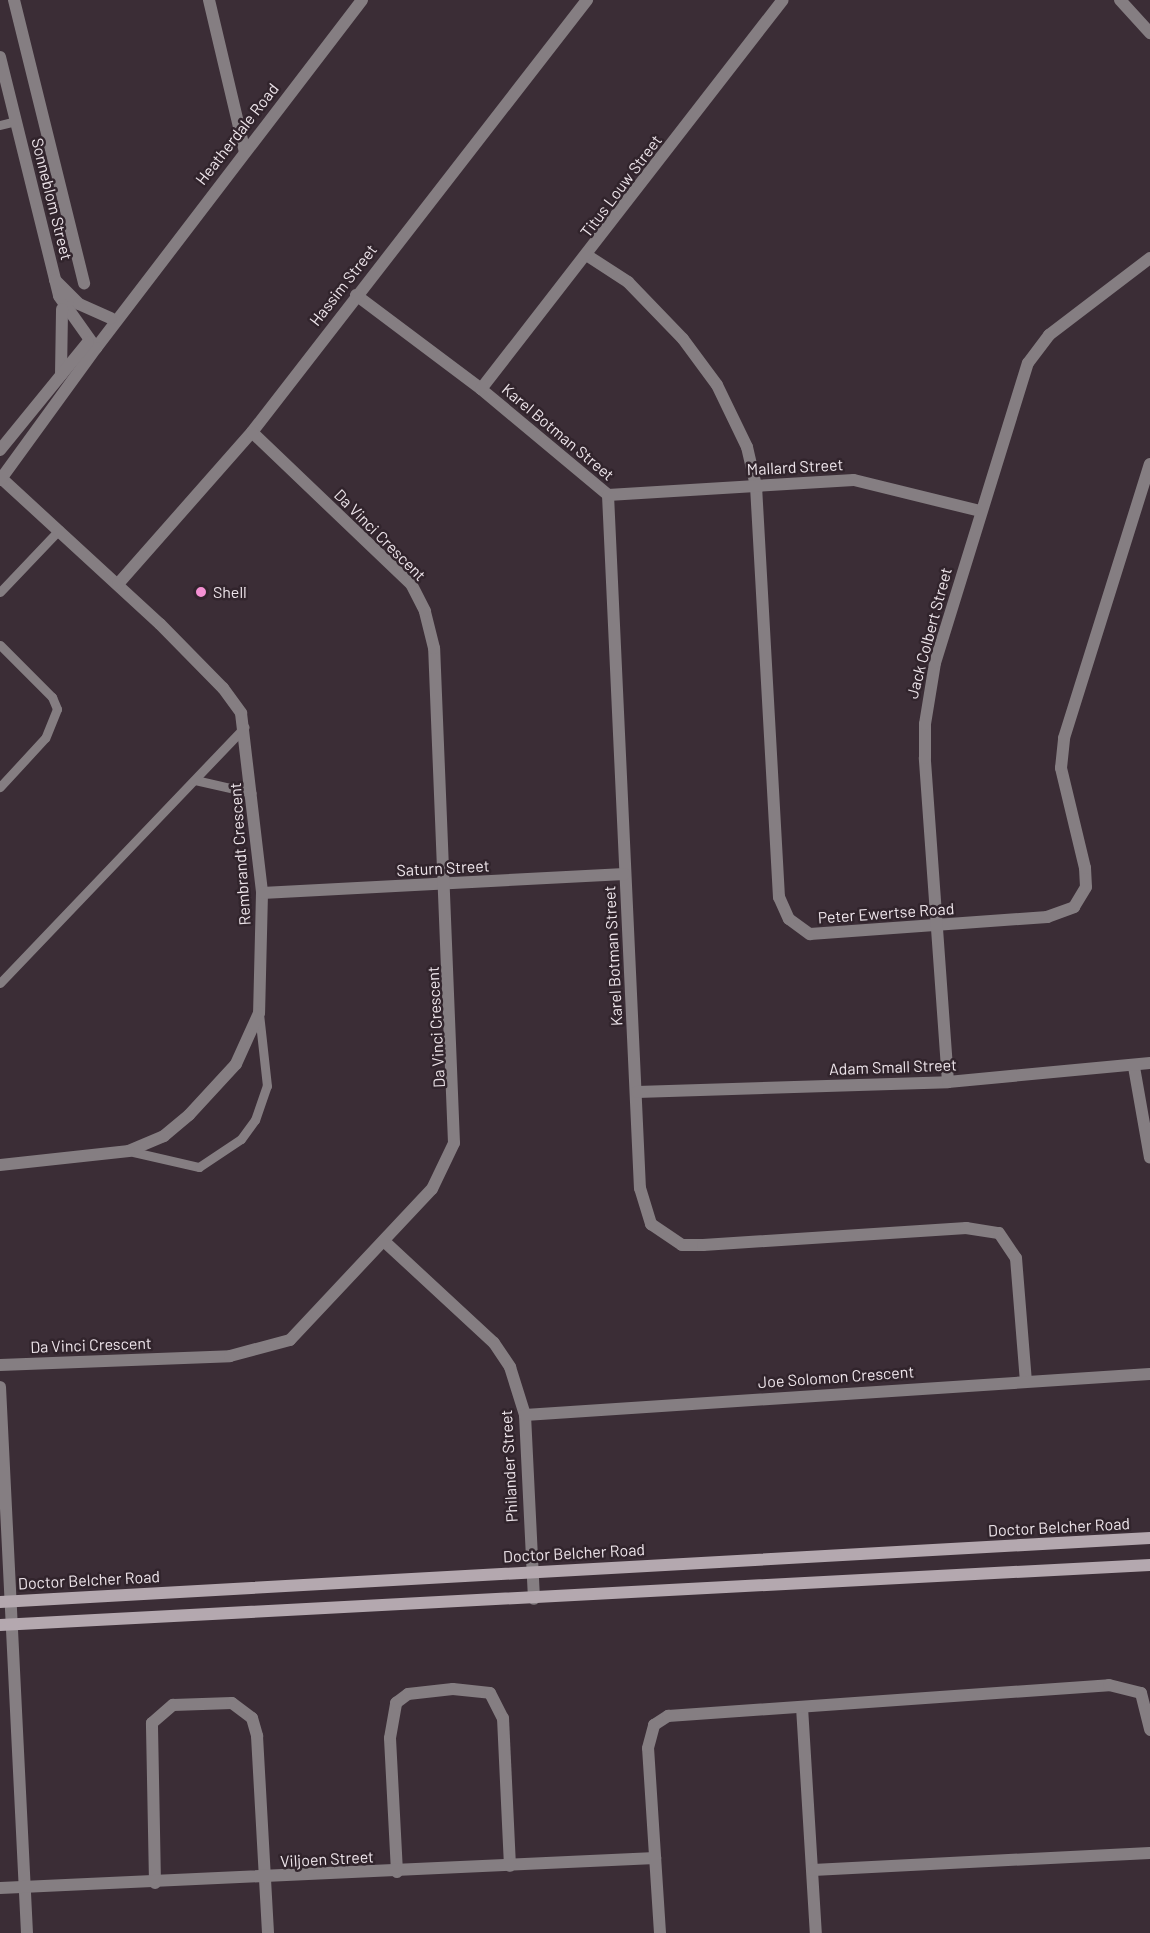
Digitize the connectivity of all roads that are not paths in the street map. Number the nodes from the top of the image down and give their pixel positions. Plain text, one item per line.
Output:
1 (14, 0) edge
2 (209, 0) edge
3 (362, 0) edge
4 (587, 0) edge
5 (783, 0) edge
6 (1120, 0) edge
7 (1150, 33) edge
8 (0, 57) edge
9 (16, 121) junction
10 (0, 124) edge
11 (245, 152) junction
12 (588, 256) junction
13 (1150, 258) edge
14 (54, 279) junction
15 (84, 282) dead end
16 (140, 288) junction
17 (356, 295) junction
18 (59, 296) junction
19 (111, 318) junction
20 (92, 345) junction
21 (60, 379) junction
22 (481, 388) junction
23 (252, 432) junction
24 (0, 450) edge
25 (1150, 464) edge
26 (0, 479) edge
27 (756, 486) junction
28 (608, 495) junction
29 (980, 512) junction
30 (59, 530) junction
31 (118, 584) junction
32 (0, 592) edge
33 (0, 645) edge
34 (245, 727) junction
35 (195, 780) junction
36 (0, 787) edge
37 (252, 793) junction
38 (625, 874) junction
39 (446, 885) junction
40 (262, 893) junction
41 (936, 927) junction
42 (0, 983) edge
43 (259, 1013) junction
44 (1150, 1063) edge
45 (1134, 1067) junction
46 (948, 1082) junction
47 (637, 1092) junction
48 (129, 1151) junction
49 (1150, 1158) edge
50 (0, 1165) edge
51 (386, 1243) junction
52 (0, 1365) edge
53 (1150, 1374) edge
54 (1026, 1381) junction
55 (0, 1387) edge
56 (525, 1415) junction
57 (1150, 1538) edge
58 (1150, 1565) edge
59 (531, 1572) junction
60 (534, 1599) junction
61 (5, 1602) edge
62 (6, 1625) edge
63 (802, 1707) junction
64 (1150, 1730) edge
65 (1150, 1853) edge
66 (655, 1858) junction
67 (510, 1866) junction
68 (813, 1870) junction
69 (397, 1872) junction
70 (264, 1878) junction
71 (155, 1883) junction
72 (0, 1888) edge
73 (22, 1888) junction
74 (27, 1933) edge
75 (267, 1933) edge
76 (660, 1933) edge
77 (816, 1933) edge

1 - 15 street
2 - 11 street
3 - 11 street, Heatherdale Road
4 - 17 street, Hassim Street
5 - 12 street, Titus Louw Street
6 - 7 street
8 - 9 street, Sonneblom Street
9 - 10 lane
9 - 14 street, Sonneblom Street
11 - 16 street, Heatherdale Road
12 - 22 street, Titus Louw Street
12 - 27 street, Peter Ewertse Road
13 - 29 street, Jack Colbert Street
14 - 18 street, Sonneblom Street
14 - 19 street
16 - 19 street, Heatherdale Road
16 - 20 street, Heatherdale Road
17 - 22 street, Karel Botman Street
17 - 23 street, Hassim Street
18 - 20 street, Sonneblom Street
18 - 21 street
19 - 20 street, Heatherdale Road
20 - 21 street, Heatherdale Road
20 - 26 street, Heatherdale Road
21 - 24 street, Heatherdale Road
22 - 28 street, Karel Botman Street
23 - 31 street, Hassim Street
23 - 39 street, Da Vinci Crescent
25 - 41 street, Peter Ewertse Road
26 - 30 street, Rembrandt Crescent
27 - 28 street, Mallard Street
27 - 29 street, Mallard Street
27 - 41 street, Peter Ewertse Road
28 - 38 street, Karel Botman Street
29 - 41 street, Jack Colbert Street
30 - 31 street, Rembrandt Crescent
30 - 32 lane
31 - 34 street, Rembrandt Crescent
33 - 36 lane
34 - 35 lane, Rembrandt Crescent
34 - 37 street, Rembrandt Crescent
35 - 37 lane
35 - 42 lane, Rembrandt Crescent
37 - 40 street, Rembrandt Crescent
38 - 39 street, Saturn Street
38 - 47 street, Karel Botman Street
39 - 40 street, Saturn Street
39 - 51 street, Da Vinci Crescent
40 - 43 street, Rembrandt Crescent
41 - 46 street, Jack Colbert Street
43 - 48 street, Rembrandt Crescent
43 - 48 lane
44 - 45 street, Adam Small Street
45 - 46 street, Adam Small Street
45 - 49 street
46 - 47 street, Adam Small Street
47 - 54 street, Karel Botman Street
48 - 50 street, Rembrandt Crescent
51 - 52 street, Da Vinci Crescent
51 - 56 street, Philander Street
53 - 54 street, Joe Solomon Crescent
54 - 56 street, Joe Solomon Crescent
55 - 61 street
56 - 59 street, Philander Street
57 - 59 main road, Doctor Belcher Road
58 - 60 main road
59 - 60 street, Philander Street
59 - 61 main road, Doctor Belcher Road
60 - 62 main road
61 - 62 street
62 - 73 street
63 - 64 street
63 - 66 street
63 - 68 street
65 - 68 street
66 - 67 street, Viljoen Street
66 - 76 street
67 - 69 street, Viljoen Street
67 - 69 street
68 - 77 street
69 - 70 street, Viljoen Street
70 - 71 street, Viljoen Street
70 - 71 street
70 - 75 street
71 - 73 street, Viljoen Street
72 - 73 street, Viljoen Street
73 - 74 street

